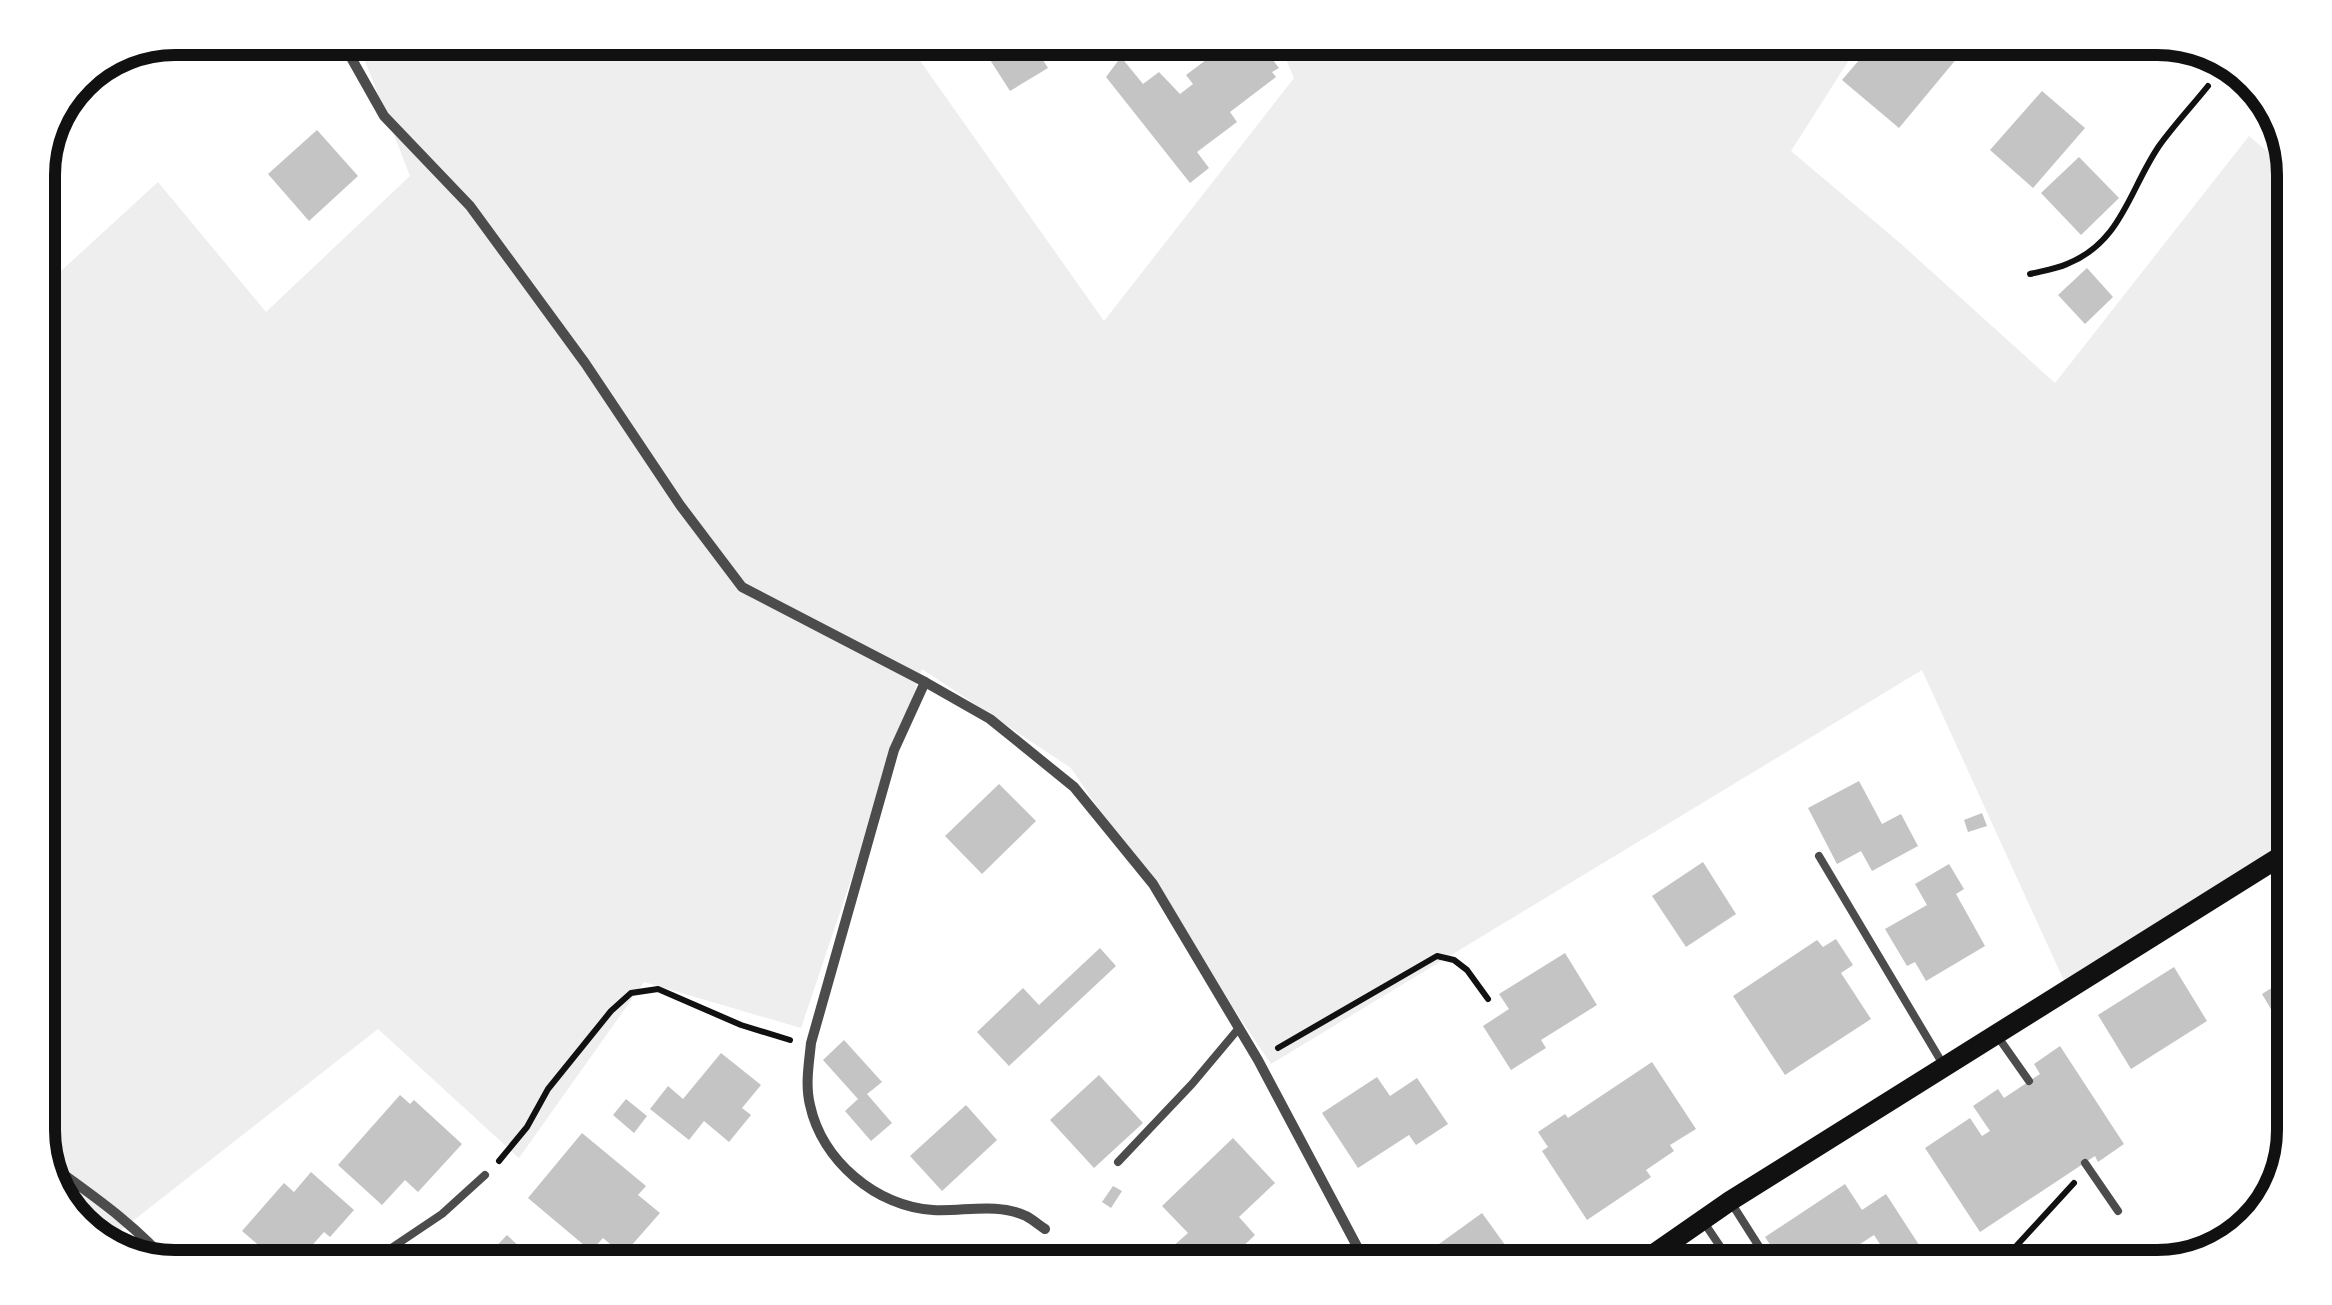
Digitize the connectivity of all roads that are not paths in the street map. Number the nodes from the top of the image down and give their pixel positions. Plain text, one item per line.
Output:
1 (350, 55) edge
2 (925, 682) junction
3 (1819, 856) dead end
4 (2277, 859) edge
5 (1238, 1028) junction
6 (1996, 1033) junction
7 (1944, 1066) junction
8 (2029, 1082) dead end
9 (1118, 1162) dead end
10 (2086, 1165) road end
11 (63, 1174) edge
12 (485, 1175) road end
13 (1730, 1201) junction
14 (2118, 1212) dead end
15 (1703, 1220) junction
16 (1045, 1229) dead end
17 (154, 1248) edge
18 (390, 1250) edge
19 (1358, 1250) edge
20 (1660, 1250) edge
21 (1722, 1250) edge
22 (1761, 1250) edge

1 - 2 street
2 - 5 street
2 - 16 street
3 - 7 lane
4 - 6 main road
5 - 9 lane
5 - 19 street
6 - 7 main road
6 - 8 lane
7 - 13 main road
10 - 14 lane
11 - 17 street
12 - 18 lane
13 - 15 main road
13 - 22 lane
15 - 20 main road
15 - 21 lane

